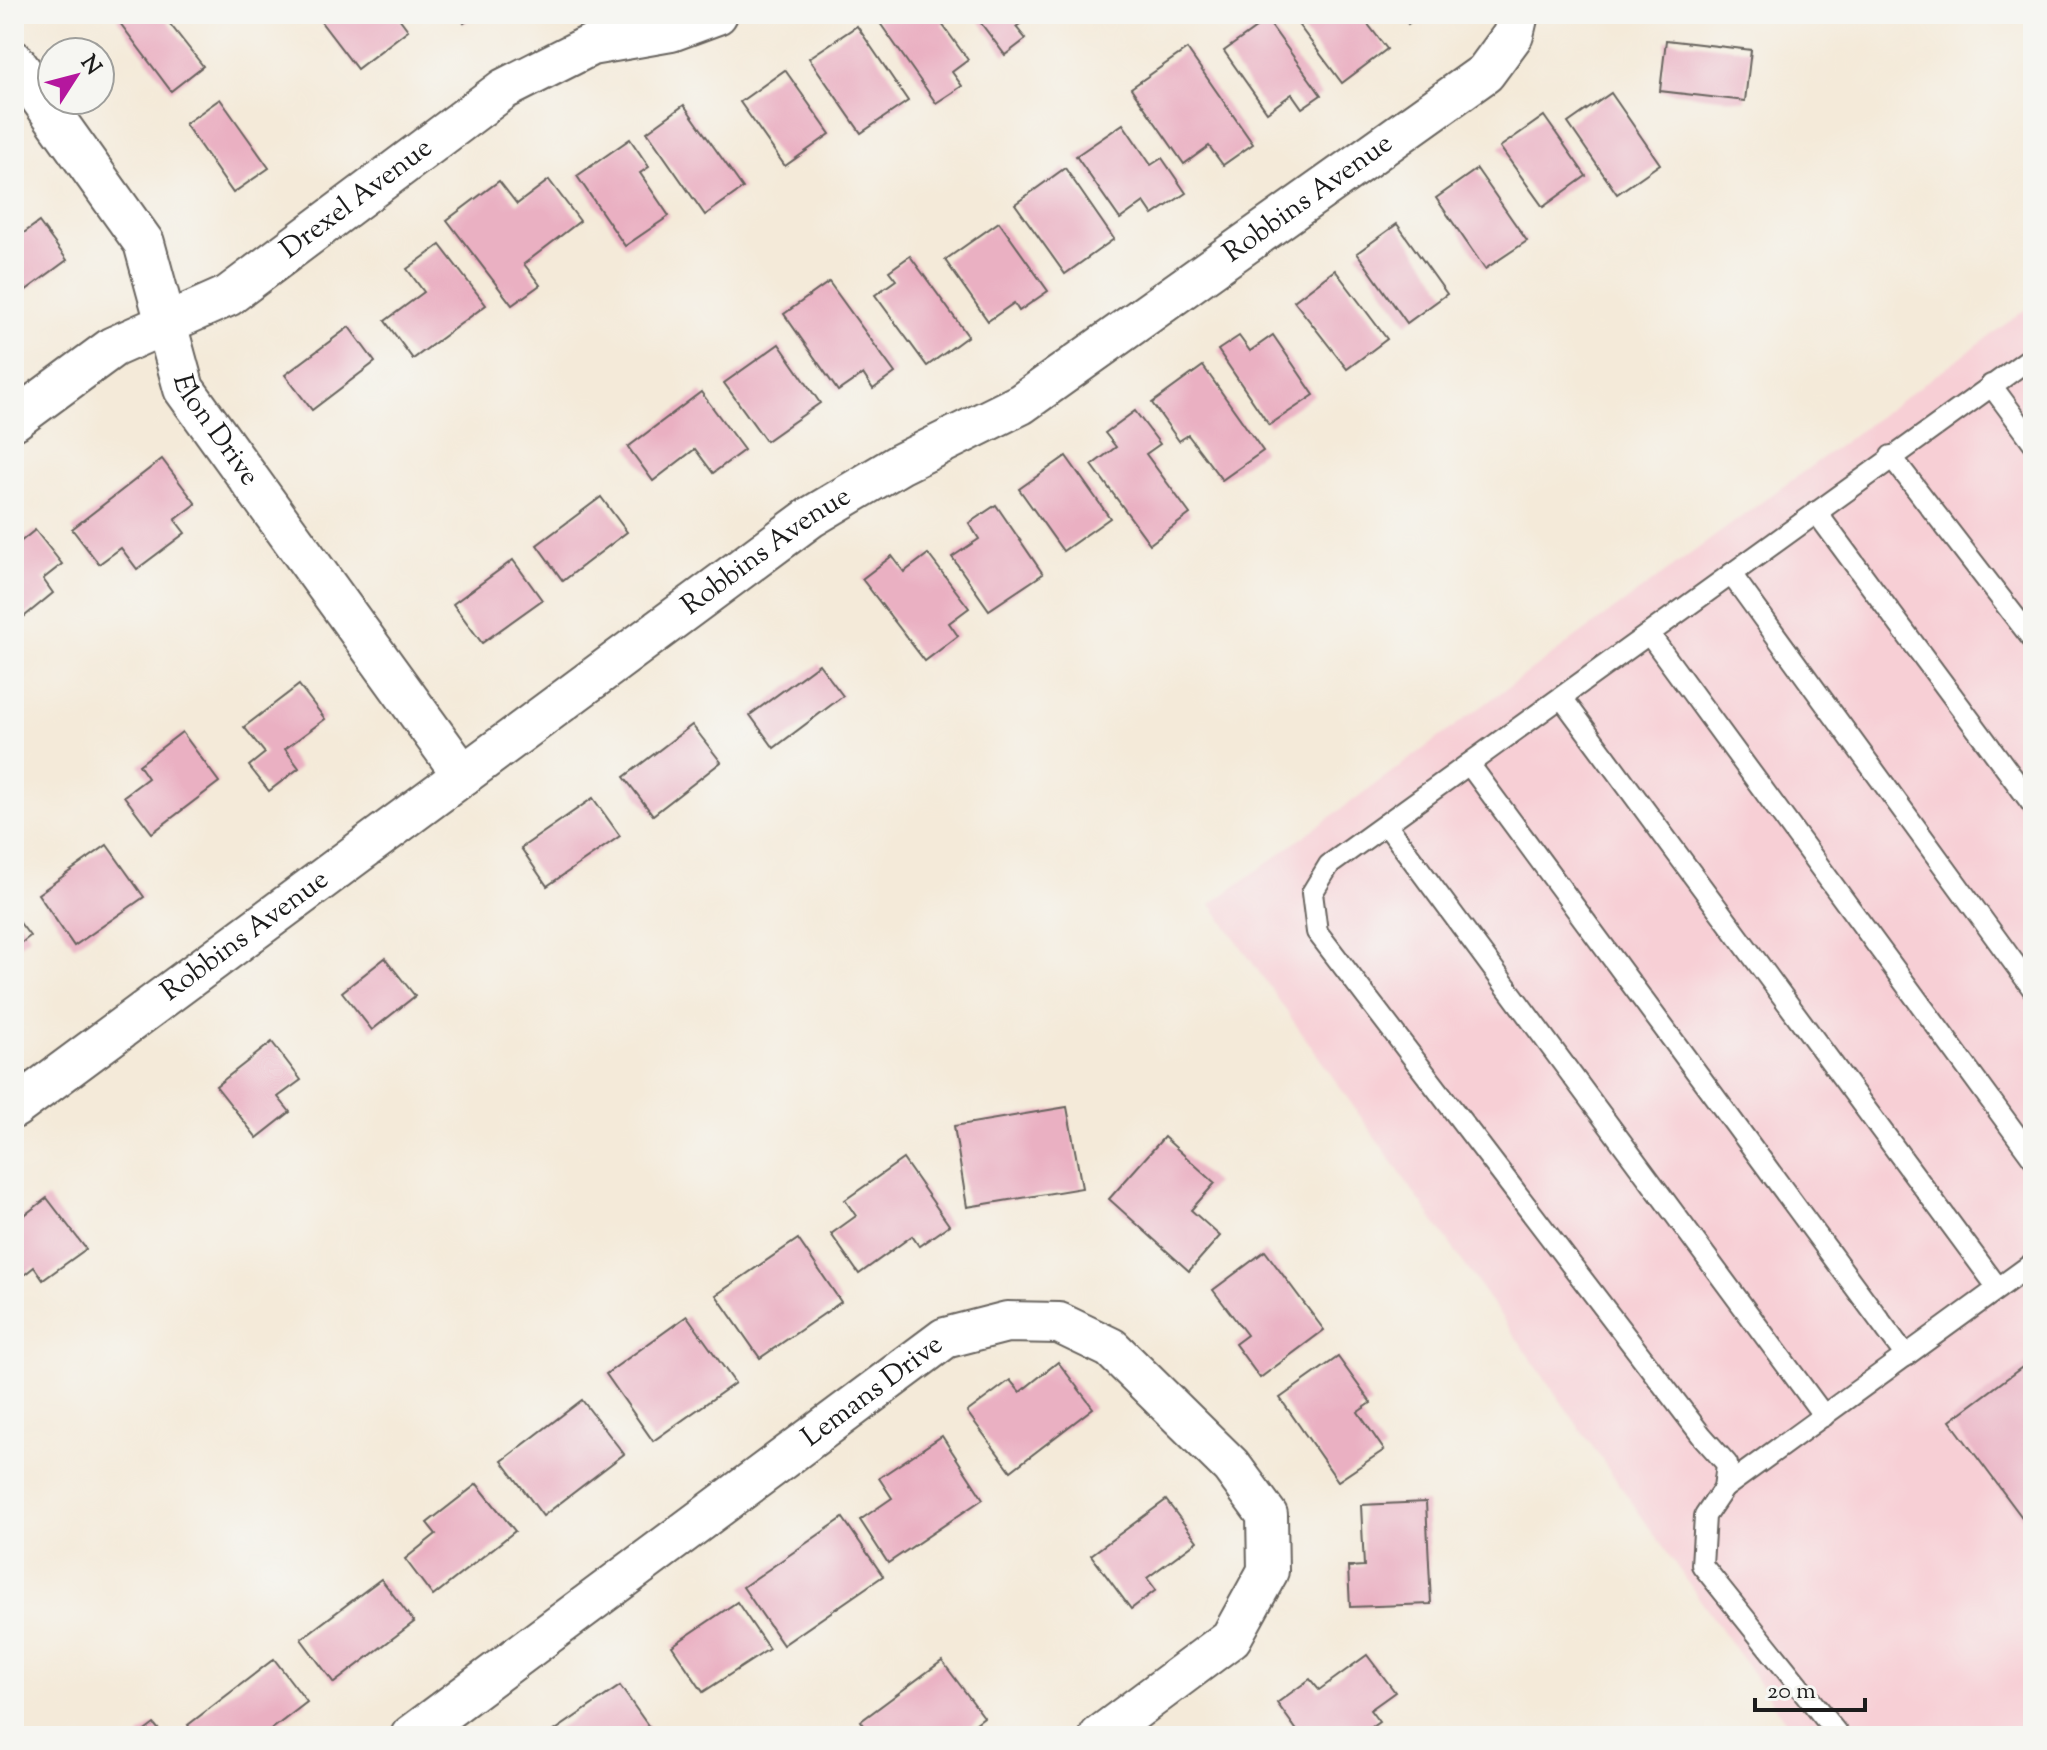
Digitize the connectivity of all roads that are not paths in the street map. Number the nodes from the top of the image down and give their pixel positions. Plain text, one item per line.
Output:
1 (717, 14) edge
2 (1518, 14) edge
3 (14, 61) edge
4 (166, 322) junction
5 (2033, 356) edge
6 (1991, 385) junction
7 (14, 420) edge
8 (2033, 442) edge
9 (1891, 456) junction
10 (1816, 512) junction
11 (1731, 574) junction
12 (1649, 634) junction
13 (2033, 640) edge
14 (1562, 698) junction
15 (1469, 764) junction
16 (463, 775) junction
17 (2033, 805) edge
18 (1386, 824) junction
19 (2033, 989) edge
20 (14, 1108) edge
21 (2033, 1158) edge
22 (2033, 1263) edge
23 (1998, 1288) junction
24 (1906, 1356) junction
25 (1824, 1416) junction
26 (1724, 1488) junction
27 (411, 1736) edge
28 (1100, 1736) edge
29 (1839, 1736) edge

1 - 4 street, Drexel Avenue
2 - 16 street, Robbins Avenue
3 - 4 street, Elon Drive
4 - 7 street, Drexel Avenue
4 - 16 street, Elon Drive
5 - 6 lane
6 - 8 lane
6 - 9 lane
9 - 10 lane
9 - 13 lane
10 - 11 lane
10 - 17 lane
11 - 12 lane
11 - 19 lane
12 - 14 lane
12 - 21 lane
14 - 15 lane
14 - 23 lane
15 - 18 lane
15 - 24 lane
16 - 20 street, Robbins Avenue
18 - 25 lane
18 - 26 lane
22 - 23 lane
23 - 24 lane
24 - 25 lane
25 - 26 lane
26 - 29 lane
27 - 28 street, Lemans Drive

